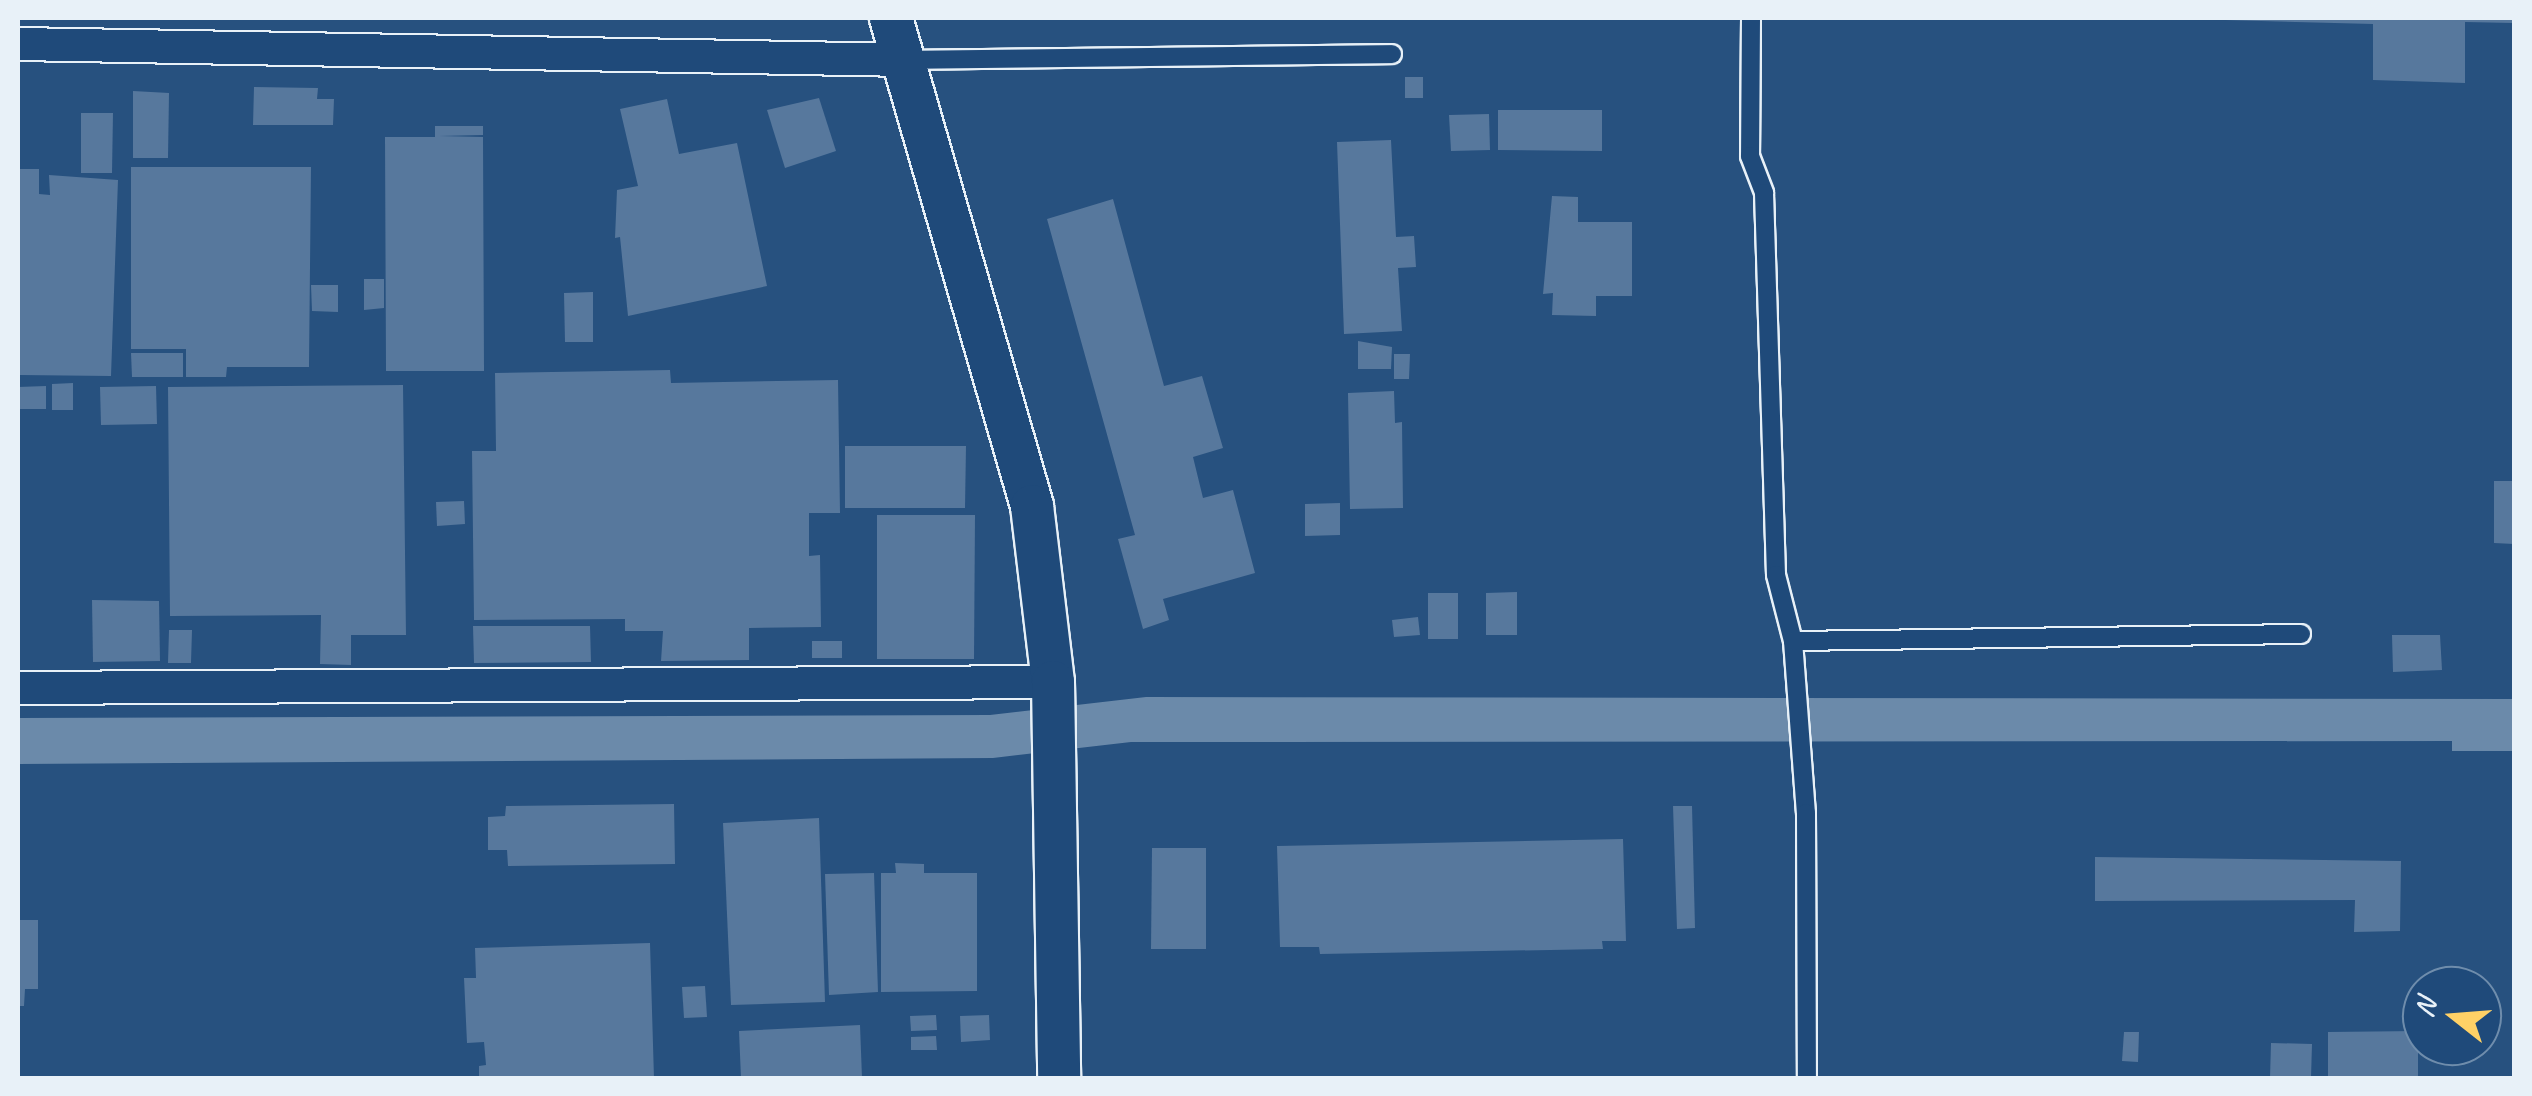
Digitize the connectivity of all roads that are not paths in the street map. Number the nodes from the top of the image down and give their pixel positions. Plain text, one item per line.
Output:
1 (891, 18) edge
2 (1750, 18) edge
3 (18, 44) edge
4 (1392, 54) dead end
5 (906, 60) junction
6 (2301, 634) dead end
7 (1793, 641) junction
8 (18, 688) edge
9 (1053, 693) junction
10 (1059, 1078) edge
11 (1807, 1078) edge

1 - 5 street
2 - 7 lane
3 - 5 street
4 - 5 lane
5 - 9 street
6 - 7 lane
7 - 11 lane
8 - 9 street
9 - 10 street

